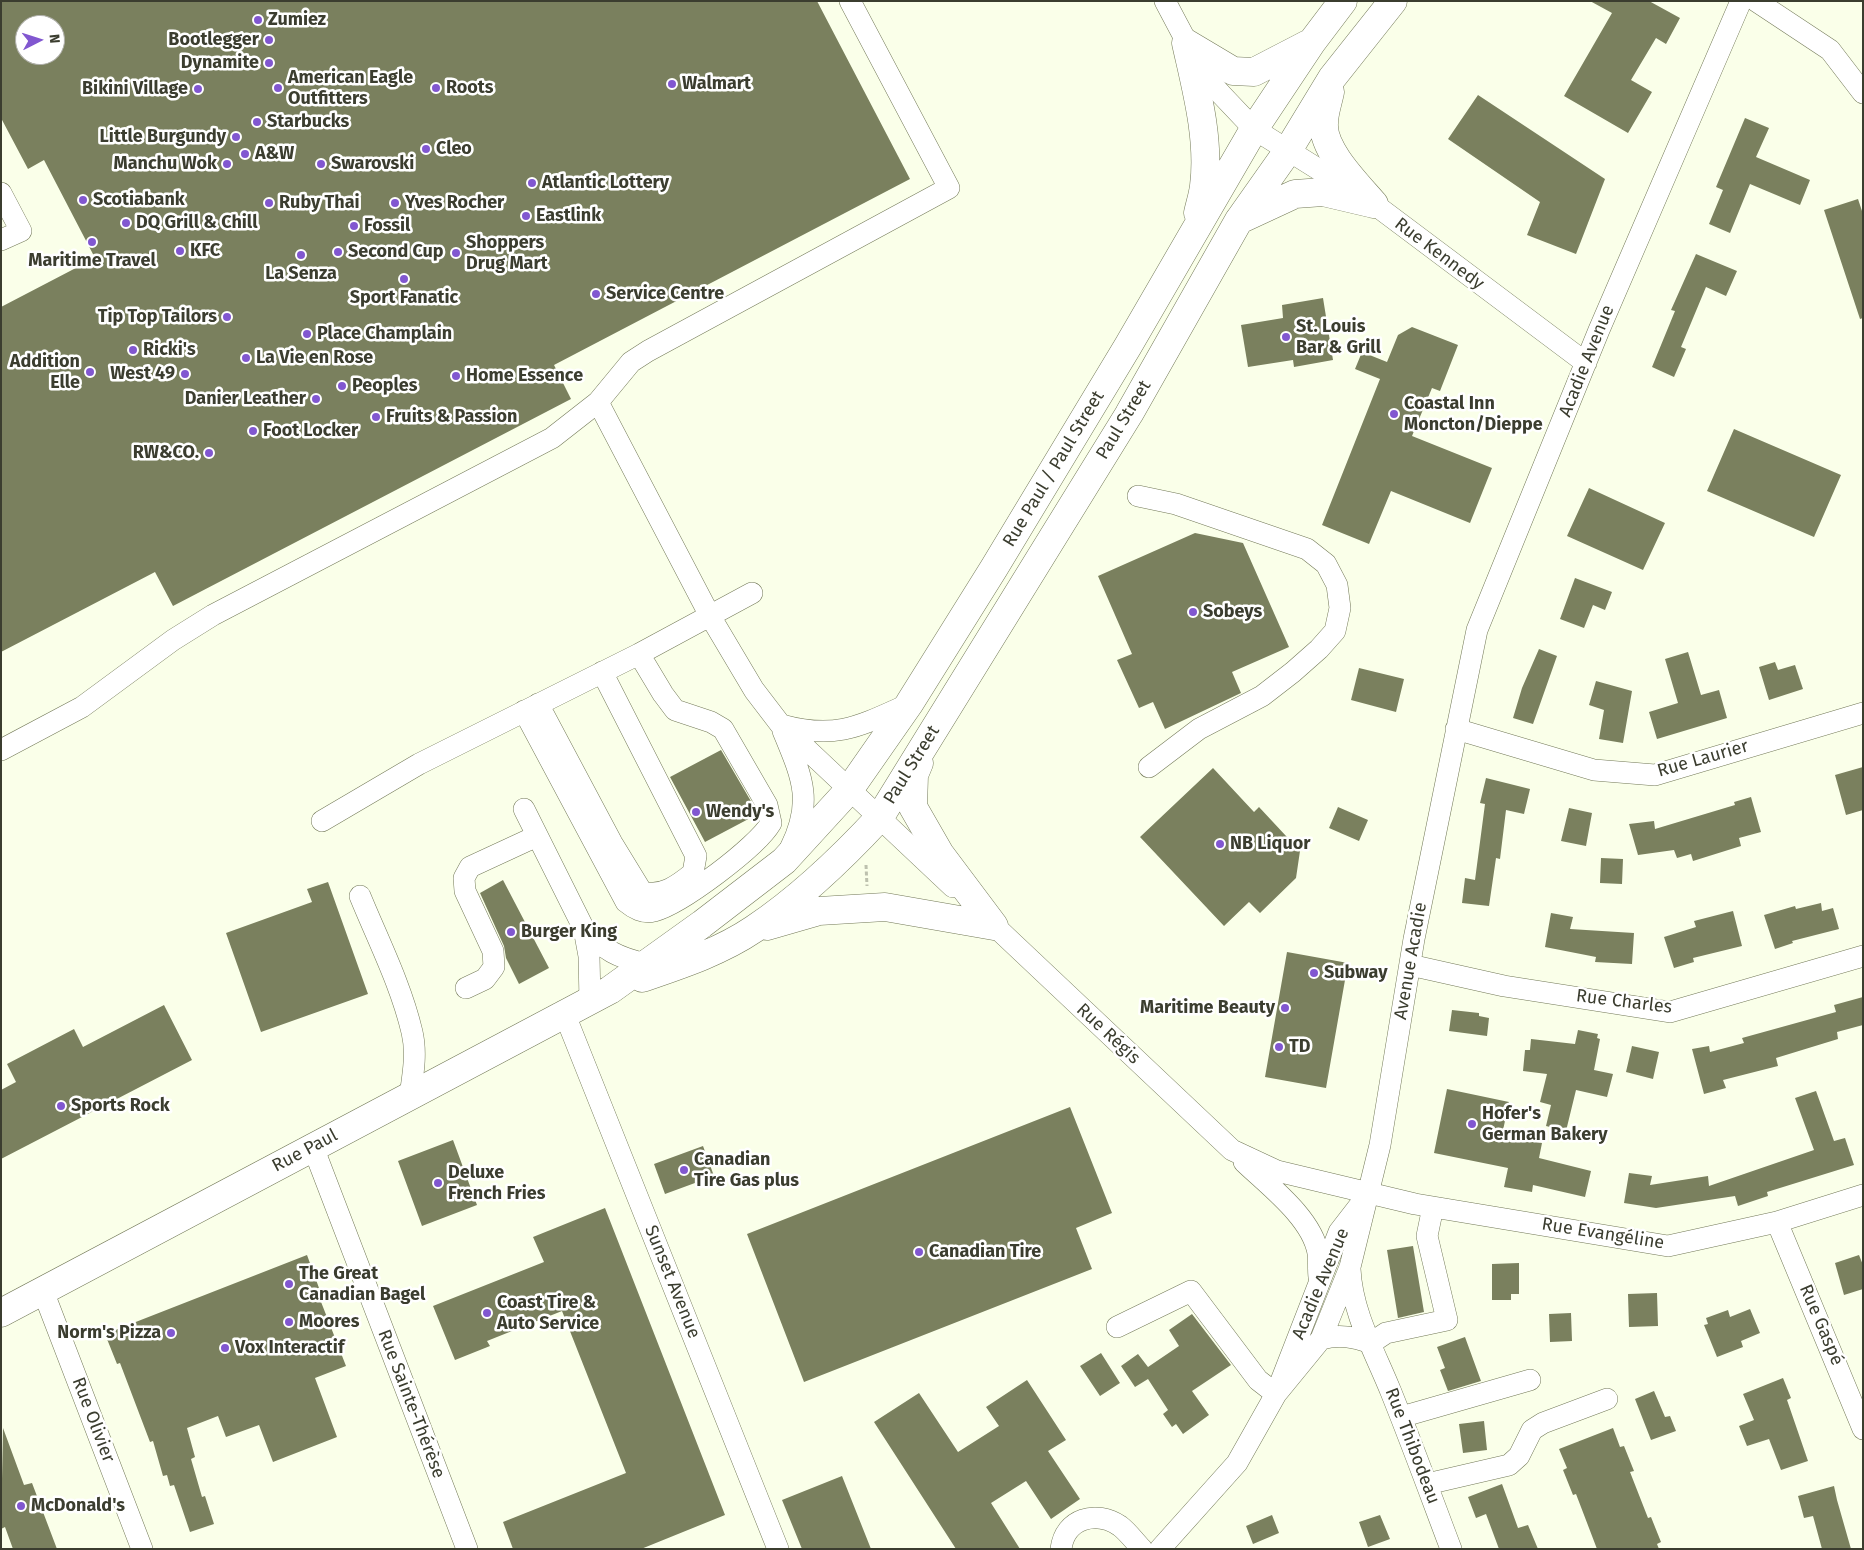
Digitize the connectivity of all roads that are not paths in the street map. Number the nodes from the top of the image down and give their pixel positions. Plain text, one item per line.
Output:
1 (850, 1) edge
2 (1165, 1) edge
3 (1343, 1) edge
4 (1393, 1) edge
5 (1741, 1) edge
6 (1756, 1) edge
7 (1312, 42) junction
8 (1186, 43) junction
9 (1332, 78) junction
10 (1863, 93) edge
11 (1254, 129) junction
12 (1287, 152) junction
13 (1, 193) edge
14 (1374, 204) junction
15 (1240, 220) junction
16 (1193, 231) junction
17 (1, 240) edge
18 (1586, 363) junction
19 (598, 402) junction
20 (1138, 496) dead end
21 (752, 593) dead end
22 (710, 616) junction
23 (639, 654) junction
24 (602, 672) junction
25 (909, 704) junction
26 (531, 708) junction
27 (1863, 713) edge
28 (780, 724) junction
29 (1456, 729) junction
30 (926, 743) junction
31 (1, 750) edge
32 (1149, 766) dead end
33 (849, 790) junction
34 (524, 809) dead end
35 (880, 817) junction
36 (322, 821) dead end
37 (538, 836) junction
38 (784, 861) junction
39 (360, 896) dead end
40 (994, 926) junction
41 (584, 929) junction
42 (754, 930) junction
43 (1863, 956) edge
44 (646, 964) junction
45 (1410, 965) junction
46 (466, 988) dead end
47 (600, 996) junction
48 (565, 1015) junction
49 (410, 1096) junction
50 (314, 1147) junction
51 (1232, 1150) junction
52 (1369, 1193) junction
53 (1863, 1195) edge
54 (1433, 1207) junction
55 (1777, 1222) junction
56 (1350, 1266) junction
57 (1319, 1282) junction
58 (43, 1291) junction
59 (1, 1313) edge
60 (1117, 1327) dead end
61 (1321, 1339) junction
62 (1371, 1343) junction
63 (1530, 1380) dead end
64 (1855, 1385) edge
65 (1276, 1394) junction
66 (1607, 1399) dead end
67 (1401, 1416) junction
68 (1863, 1429) edge
69 (1427, 1484) junction
70 (142, 1549) edge
71 (467, 1549) edge
72 (778, 1549) edge
73 (1061, 1549) edge
74 (1142, 1549) edge
75 (1160, 1549) edge
76 (1451, 1549) edge

1 - 19 street
2 - 8 street, Rue Kennedy
3 - 7 main road
4 - 9 main road
5 - 18 street, Acadie Avenue
6 - 10 street
7 - 8 main road
7 - 11 main road
8 - 11 street, Rue Kennedy
8 - 16 main road
9 - 12 main road, Paul Street
9 - 14 main road
11 - 12 street, Rue Kennedy
11 - 16 main road
12 - 14 street, Rue Kennedy
12 - 15 main road, Paul Street
13 - 17 street
14 - 15 main road
14 - 18 street, Rue Kennedy
15 - 30 main road, Paul Street
16 - 25 main road, Rue Paul / Paul Street
18 - 29 street, Acadie Avenue
19 - 22 street
19 - 31 street
20 - 32 street
21 - 22 street
22 - 23 street
22 - 28 street
23 - 24 street
23 - 26 street
24 - 26 street
24 - 26 street
25 - 28 street
25 - 33 main road, Paul Street
26 - 36 street
27 - 29 street, Rue Laurier
28 - 33 street, Rue Régis
28 - 38 street
29 - 45 street, Avenue Acadie
30 - 35 main road, Paul Street
30 - 40 main road
33 - 35 street, Rue Régis
33 - 38 main road, Paul Street
34 - 37 street
35 - 40 street, Rue Régis
35 - 42 main road, Paul Street
37 - 41 street
37 - 46 street
38 - 44 main road, Paul Street
39 - 49 street
40 - 42 main road
40 - 51 street, Rue Régis
41 - 44 street
41 - 47 street
42 - 47 main road, Paul Street
43 - 45 street, Rue Charles
44 - 47 main road, Paul Street
45 - 52 street, Avenue Acadie
47 - 48 main road, Rue Paul
48 - 49 main road, Rue Paul
48 - 72 street, Sunset Avenue
49 - 50 main road, Rue Paul
50 - 58 main road, Rue Paul
50 - 71 street, Rue Sainte-Thérèse
51 - 52 street, Rue Régis
51 - 57 street
52 - 54 street, Rue Evangéline
52 - 56 street, Acadie Avenue
52 - 57 street, Acadie Avenue
53 - 55 street, Rue Evangéline
54 - 55 street, Rue Evangéline
54 - 62 street
55 - 64 street, Rue Gaspé
56 - 61 street, Acadie Avenue
56 - 62 street, Rue Thibodeau
57 - 65 street, Acadie Avenue
58 - 59 main road, Rue Paul
58 - 70 street, Rue Olivier
60 - 65 street
61 - 62 street
61 - 65 street, Acadie Avenue
62 - 67 street, Rue Thibodeau
63 - 67 street
64 - 68 street, Rue Gaspé
65 - 75 street, Acadie Avenue
66 - 69 street
67 - 69 street, Rue Thibodeau
69 - 76 street, Rue Thibodeau
73 - 74 street

